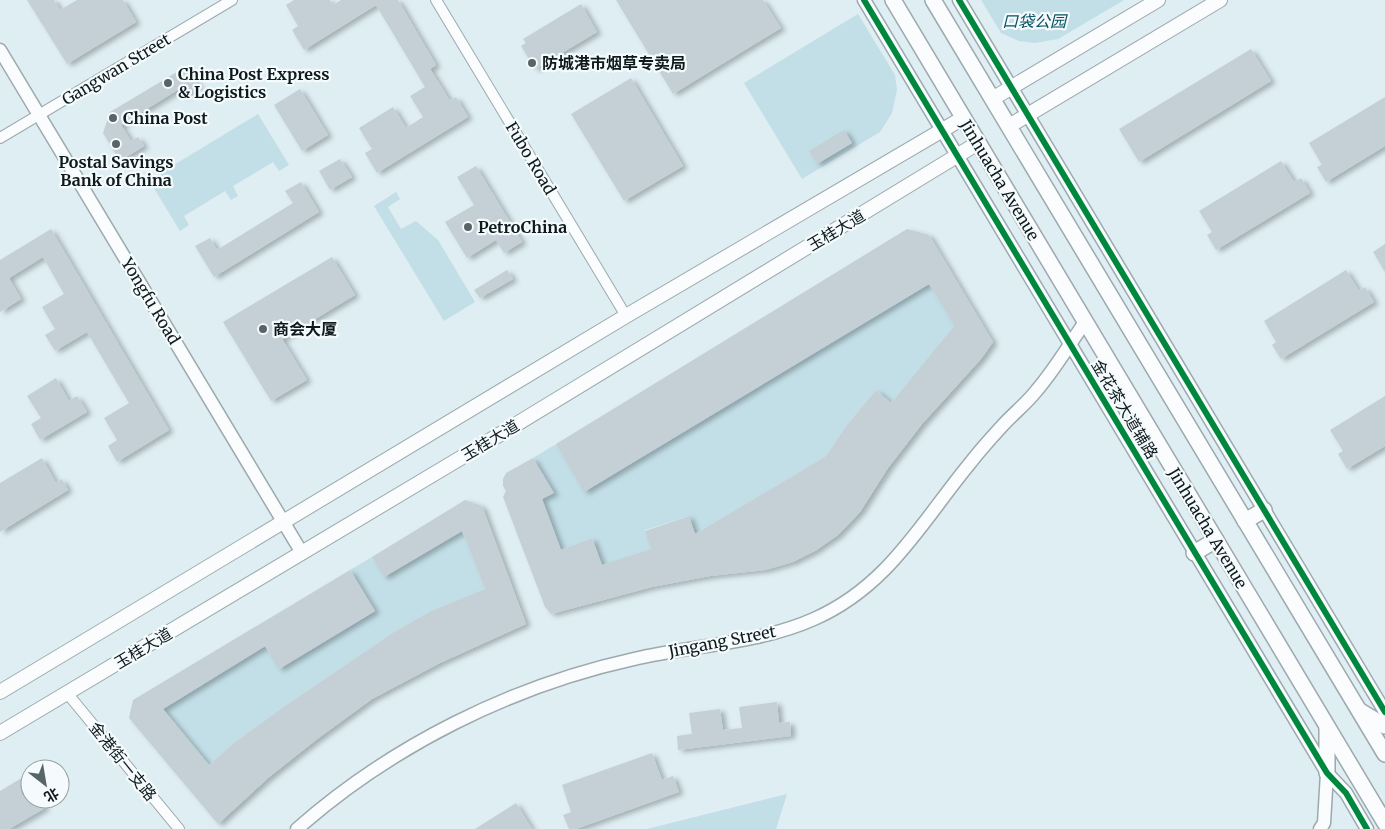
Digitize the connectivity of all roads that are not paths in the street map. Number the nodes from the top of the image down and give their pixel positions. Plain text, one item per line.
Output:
1 (232, 0) edge
2 (436, 0) edge
3 (864, 0) edge
4 (893, 0) edge
5 (933, 0) edge
6 (959, 0) edge
7 (1158, 0) edge
8 (1220, 0) edge
9 (0, 50) edge
10 (1012, 88) junction
11 (992, 100) junction
12 (39, 115) junction
13 (1028, 115) junction
14 (963, 118) junction
15 (1009, 126) junction
16 (942, 130) junction
17 (0, 138) edge
18 (978, 143) junction
19 (957, 156) junction
20 (626, 316) junction
21 (1085, 322) junction
22 (1070, 344) junction
23 (1264, 510) junction
24 (1245, 521) junction
25 (283, 522) junction
26 (1216, 540) junction
27 (302, 553) junction
28 (1194, 553) junction
29 (0, 692) edge
30 (68, 693) junction
31 (1359, 710) junction
32 (1385, 712) edge
33 (1385, 726) edge
34 (1327, 727) junction
35 (0, 733) edge
36 (1385, 754) edge
37 (1327, 774) junction
38 (1385, 824) edge
39 (179, 829) edge
40 (297, 829) edge
41 (1320, 829) edge
42 (1367, 829) edge
43 (1379, 829) edge

1 - 12 street, Gangwan Street
2 - 20 street, Fubo Road
3 - 16 street, 金花茶大道辅路
4 - 14 main road, Jinhuacha Avenue
5 - 11 main road
6 - 10 street
7 - 10 main road
8 - 13 main road
9 - 12 street, Yongfu Road
10 - 11 main road
10 - 13 street
11 - 15 main road
12 - 17 street, Gangwan Street
12 - 25 street, Yongfu Road
13 - 15 main road
13 - 23 street
14 - 16 main road, 玉桂大道
14 - 18 main road, Jinhuacha Avenue
15 - 24 main road
16 - 19 street, 金花茶大道辅路
16 - 20 main road, 玉桂大道
18 - 19 main road, 玉桂大道
18 - 21 main road, Jinhuacha Avenue
19 - 22 street, 金花茶大道辅路
19 - 27 main road, 玉桂大道
20 - 25 main road, 玉桂大道
21 - 22 street, Jingang Street
21 - 26 main road, Jinhuacha Avenue
22 - 28 street, 金花茶大道辅路
22 - 40 street, Jingang Street
23 - 24 main road
23 - 32 street
24 - 31 main road
25 - 27 street, Yongfu Road
25 - 29 main road, 玉桂大道
26 - 28 main road
26 - 34 main road, Jinhuacha Avenue
27 - 30 main road, 玉桂大道
28 - 37 street, 金花茶大道辅路
30 - 35 main road, 玉桂大道
30 - 39 street, 金港街一支路
31 - 33 main road
31 - 36 main road
34 - 37 main road
34 - 38 main road, Jinhuacha Avenue
37 - 41 street
37 - 42 street, 金花茶大道辅路
38 - 43 street

